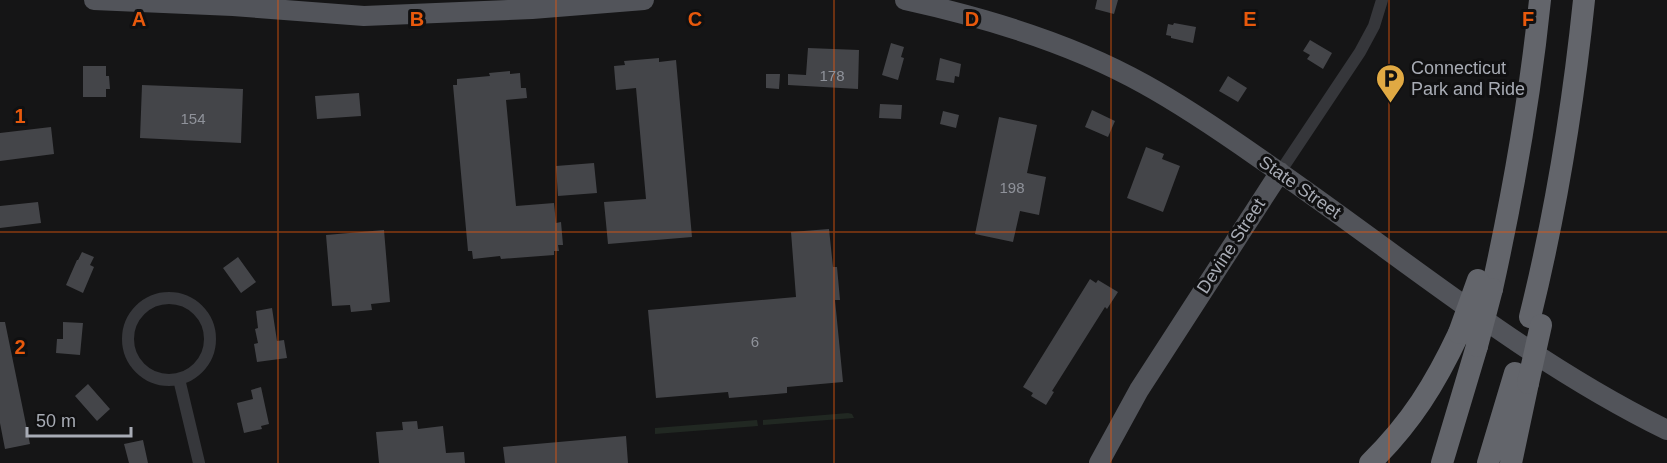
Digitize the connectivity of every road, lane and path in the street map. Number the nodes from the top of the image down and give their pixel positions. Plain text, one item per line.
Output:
1 (94, 0) edge
2 (644, 0) edge
3 (905, 0) edge
4 (1382, 0) edge
5 (1540, 0) edge
6 (1584, 0) edge
7 (1280, 172) junction
8 (1485, 284) junction
9 (1522, 378) junction
10 (178, 380) junction
11 (1667, 430) edge
12 (199, 463) edge
13 (1099, 463) edge
14 (1370, 463) edge
15 (1442, 463) edge
16 (1488, 463) edge
17 (1511, 463) edge

1 - 2 main road
3 - 7 main road, State Street
4 - 7 street, Devine Street
5 - 8 highway
6 - 9 highway
7 - 11 main road, State Street
7 - 13 main road, Devine Street
8 - 14 highway, bridge
8 - 15 highway, bridge
9 - 16 highway
9 - 17 highway
10 - 10 street
10 - 12 street

